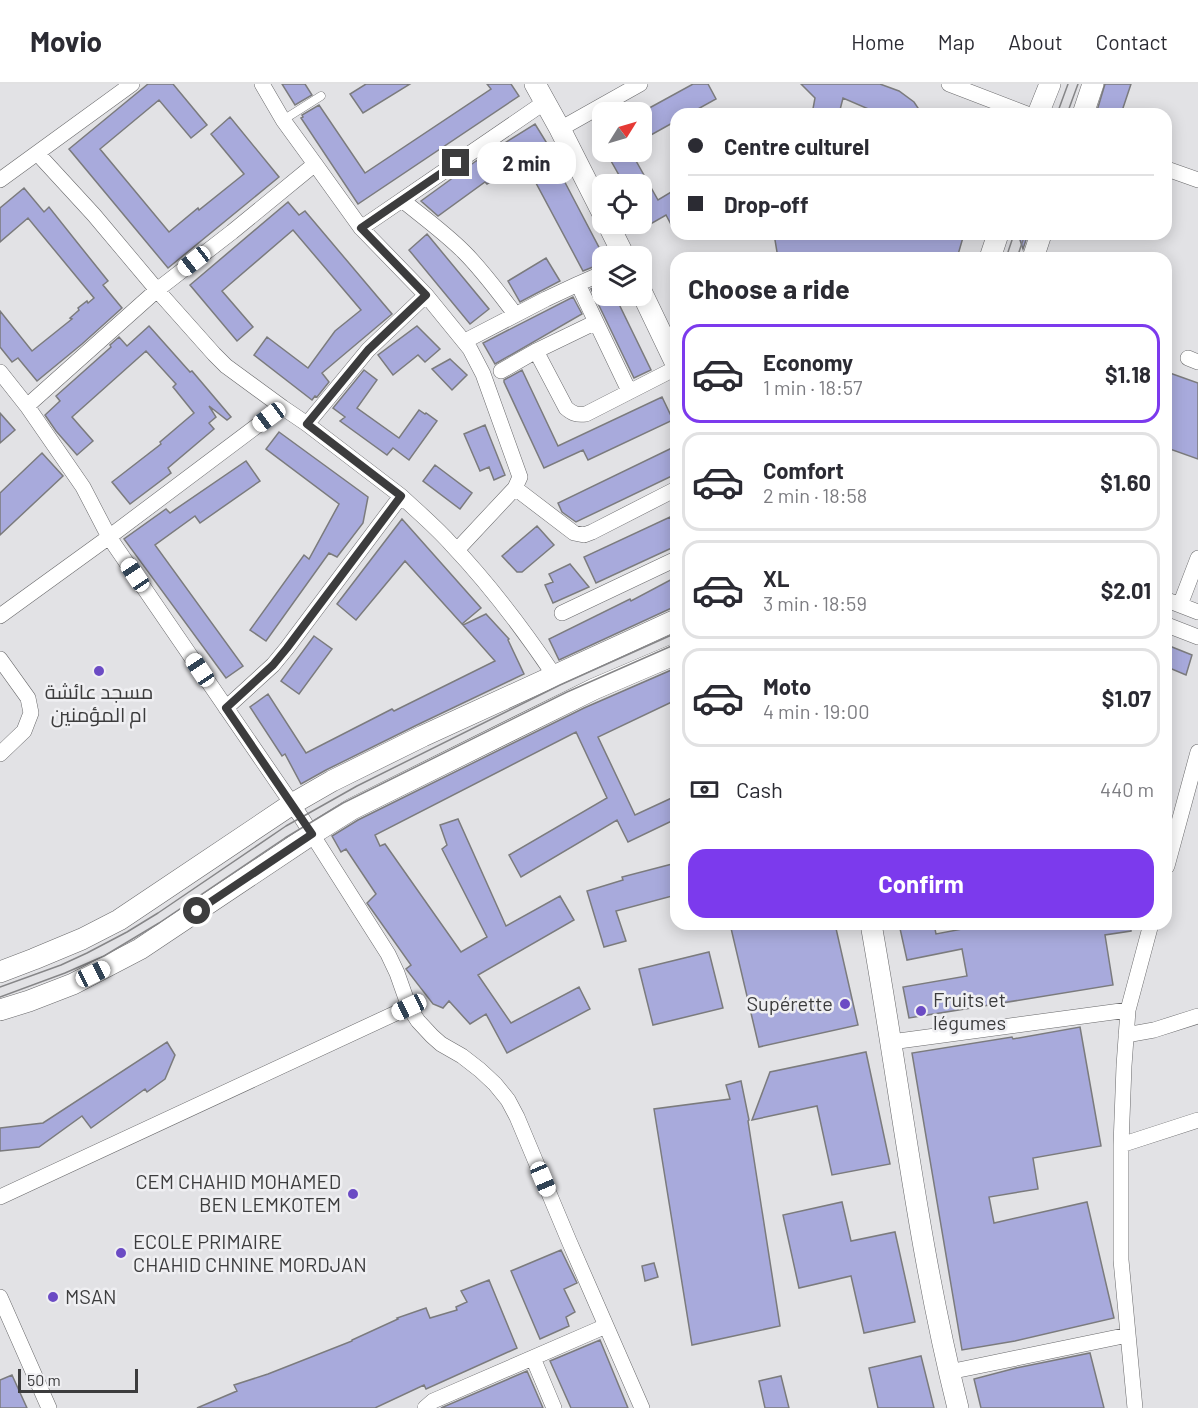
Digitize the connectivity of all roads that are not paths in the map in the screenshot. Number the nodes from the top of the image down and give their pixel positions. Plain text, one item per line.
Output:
1 (132, 84) edge
2 (262, 84) edge
3 (640, 84) edge
4 (949, 84) edge
5 (1050, 84) edge
6 (1093, 84) edge
7 (540, 93) edge
8 (321, 96) dead end
9 (1011, 108) edge
10 (1040, 108) edge
11 (1085, 108) edge
12 (283, 120) junction
13 (561, 129) junction
14 (37, 153) junction
15 (315, 165) junction
16 (1172, 171) edge
17 (0, 180) edge
18 (1198, 180) edge
19 (592, 192) edge
20 (402, 200) junction
21 (361, 228) junction
22 (592, 278) edge
23 (578, 284) junction
24 (157, 290) junction
25 (426, 295) junction
26 (648, 306) edge
27 (515, 314) junction
28 (596, 322) junction
29 (465, 341) junction
30 (536, 351) junction
31 (670, 353) edge
32 (670, 369) edge
33 (501, 370) dead end
34 (0, 372) edge
35 (629, 392) junction
36 (27, 406) junction
37 (282, 407) junction
38 (307, 424) junction
39 (515, 488) junction
40 (670, 492) edge
41 (401, 496) junction
42 (109, 537) junction
43 (457, 550) junction
44 (1198, 558) edge
45 (670, 562) edge
46 (1174, 603) edge
47 (1198, 612) edge
48 (562, 613) dead end
49 (0, 616) edge
50 (670, 623) edge
51 (1172, 627) edge
52 (1198, 637) edge
53 (670, 657) edge
54 (0, 659) edge
55 (554, 675) junction
56 (226, 708) junction
57 (1198, 752) edge
58 (0, 754) edge
59 (292, 804) junction
60 (312, 834) junction
61 (1172, 848) edge
62 (872, 930) edge
63 (1149, 930) edge
64 (0, 972) edge
65 (409, 1007) junction
66 (0, 1010) edge
67 (1128, 1010) junction
68 (1198, 1016) edge
69 (1126, 1035) junction
70 (891, 1042) junction
71 (1198, 1120) edge
72 (1121, 1145) junction
73 (0, 1197) edge
74 (0, 1297) edge
75 (606, 1326) junction
76 (1128, 1335) junction
77 (533, 1358) junction
78 (949, 1372) junction
79 (49, 1408) edge
80 (425, 1408) edge
81 (554, 1408) edge
82 (642, 1408) edge
83 (958, 1408) edge
84 (1135, 1408) edge

1 - 14 street
2 - 12 street
3 - 13 street
4 - 9 street
5 - 10 street
6 - 11 street
7 - 13 street
7 - 20 street
8 - 12 lane
12 - 15 street
13 - 19 street
14 - 17 street
14 - 24 street
15 - 21 street
15 - 24 street
16 - 18 street
20 - 21 street
20 - 27 street
21 - 25 street
22 - 23 street
23 - 27 street
23 - 28 street
24 - 36 street
24 - 37 street
25 - 29 street
25 - 38 street
26 - 31 street
27 - 29 street
28 - 30 street
28 - 35 street
29 - 39 street
30 - 33 street
30 - 35 street
32 - 35 street
34 - 36 street
36 - 42 street
37 - 38 street
37 - 42 street
38 - 41 street
39 - 40 street
39 - 43 street
41 - 43 street
41 - 56 street
42 - 49 street
42 - 56 street
43 - 55 street
44 - 46 street
45 - 48 street
46 - 47 street
50 - 55 street
51 - 52 street
53 - 60 street
54 - 58 street
55 - 59 street
56 - 59 street
57 - 61 street
59 - 60 street
59 - 64 street
60 - 65 street
60 - 66 street
62 - 70 street
63 - 67 street
65 - 73 street
65 - 75 street
67 - 69 street
67 - 70 street
68 - 69 street
69 - 72 street
70 - 78 street
71 - 72 street
72 - 76 street
74 - 79 street
75 - 77 street
75 - 82 street
76 - 78 street
76 - 84 street
77 - 80 street
77 - 81 street
78 - 83 street

